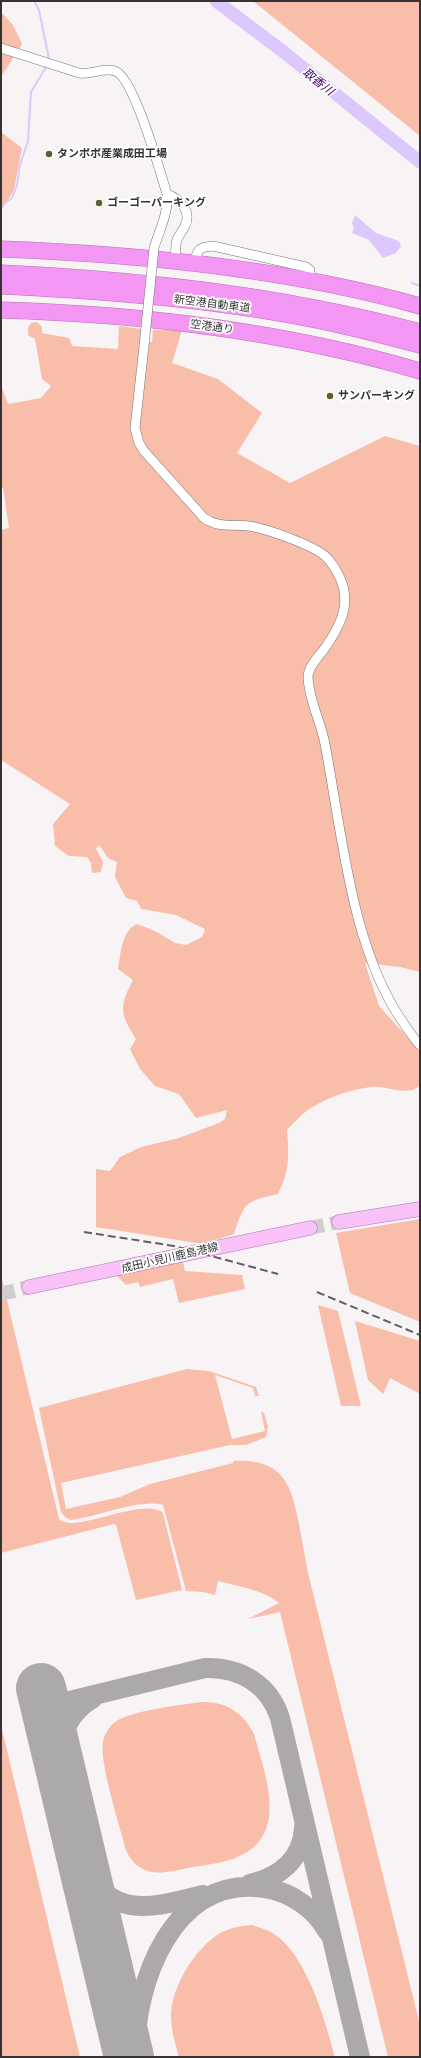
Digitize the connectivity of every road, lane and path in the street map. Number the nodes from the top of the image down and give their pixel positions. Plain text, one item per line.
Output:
1 (1, 48) edge
2 (167, 194) junction
3 (1, 249) edge
4 (263, 256) junction
5 (175, 262) junction
6 (194, 264) junction
7 (1, 273) edge
8 (260, 273) junction
9 (310, 281) junction
10 (1, 286) edge
11 (420, 306) edge
12 (1, 310) edge
13 (420, 332) edge
14 (420, 345) edge
15 (420, 371) edge
16 (420, 1045) edge
17 (420, 1209) edge
18 (339, 1222) tunnel mouth
19 (310, 1228) tunnel mouth
20 (29, 1287) tunnel mouth

1 - 2 street
2 - 5 street
2 - 16 street, bridge
3 - 5 highway
4 - 6 street
4 - 8 street
4 - 9 street
5 - 6 highway
6 - 8 highway
7 - 13 highway, 新空港自動車道
8 - 9 highway
9 - 11 highway
10 - 14 highway, 新空港自動車道
12 - 15 highway, 空港通り
17 - 18 main road
19 - 20 main road, 成田小見川鹿島港線

